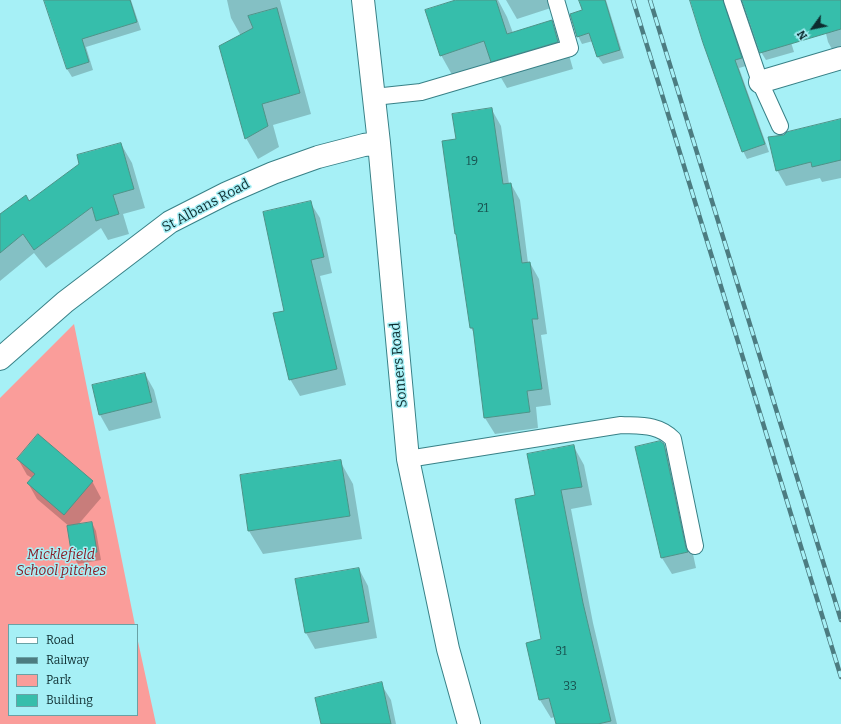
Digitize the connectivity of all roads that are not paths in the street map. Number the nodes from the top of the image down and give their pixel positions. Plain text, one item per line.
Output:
1 (363, 0) edge
2 (556, 0) edge
3 (732, 0) edge
4 (841, 58) edge
5 (760, 82) junction
6 (374, 97) junction
7 (780, 126) dead end
8 (380, 143) junction
9 (0, 359) edge
10 (408, 459) junction
11 (695, 546) dead end
12 (468, 724) edge

1 - 6 street, Somers Road
2 - 6 lane
3 - 5 lane
4 - 5 street
5 - 7 lane
6 - 8 street, Somers Road
8 - 9 street, St Albans Road
8 - 10 street, Somers Road
10 - 11 lane
10 - 12 street, Somers Road

